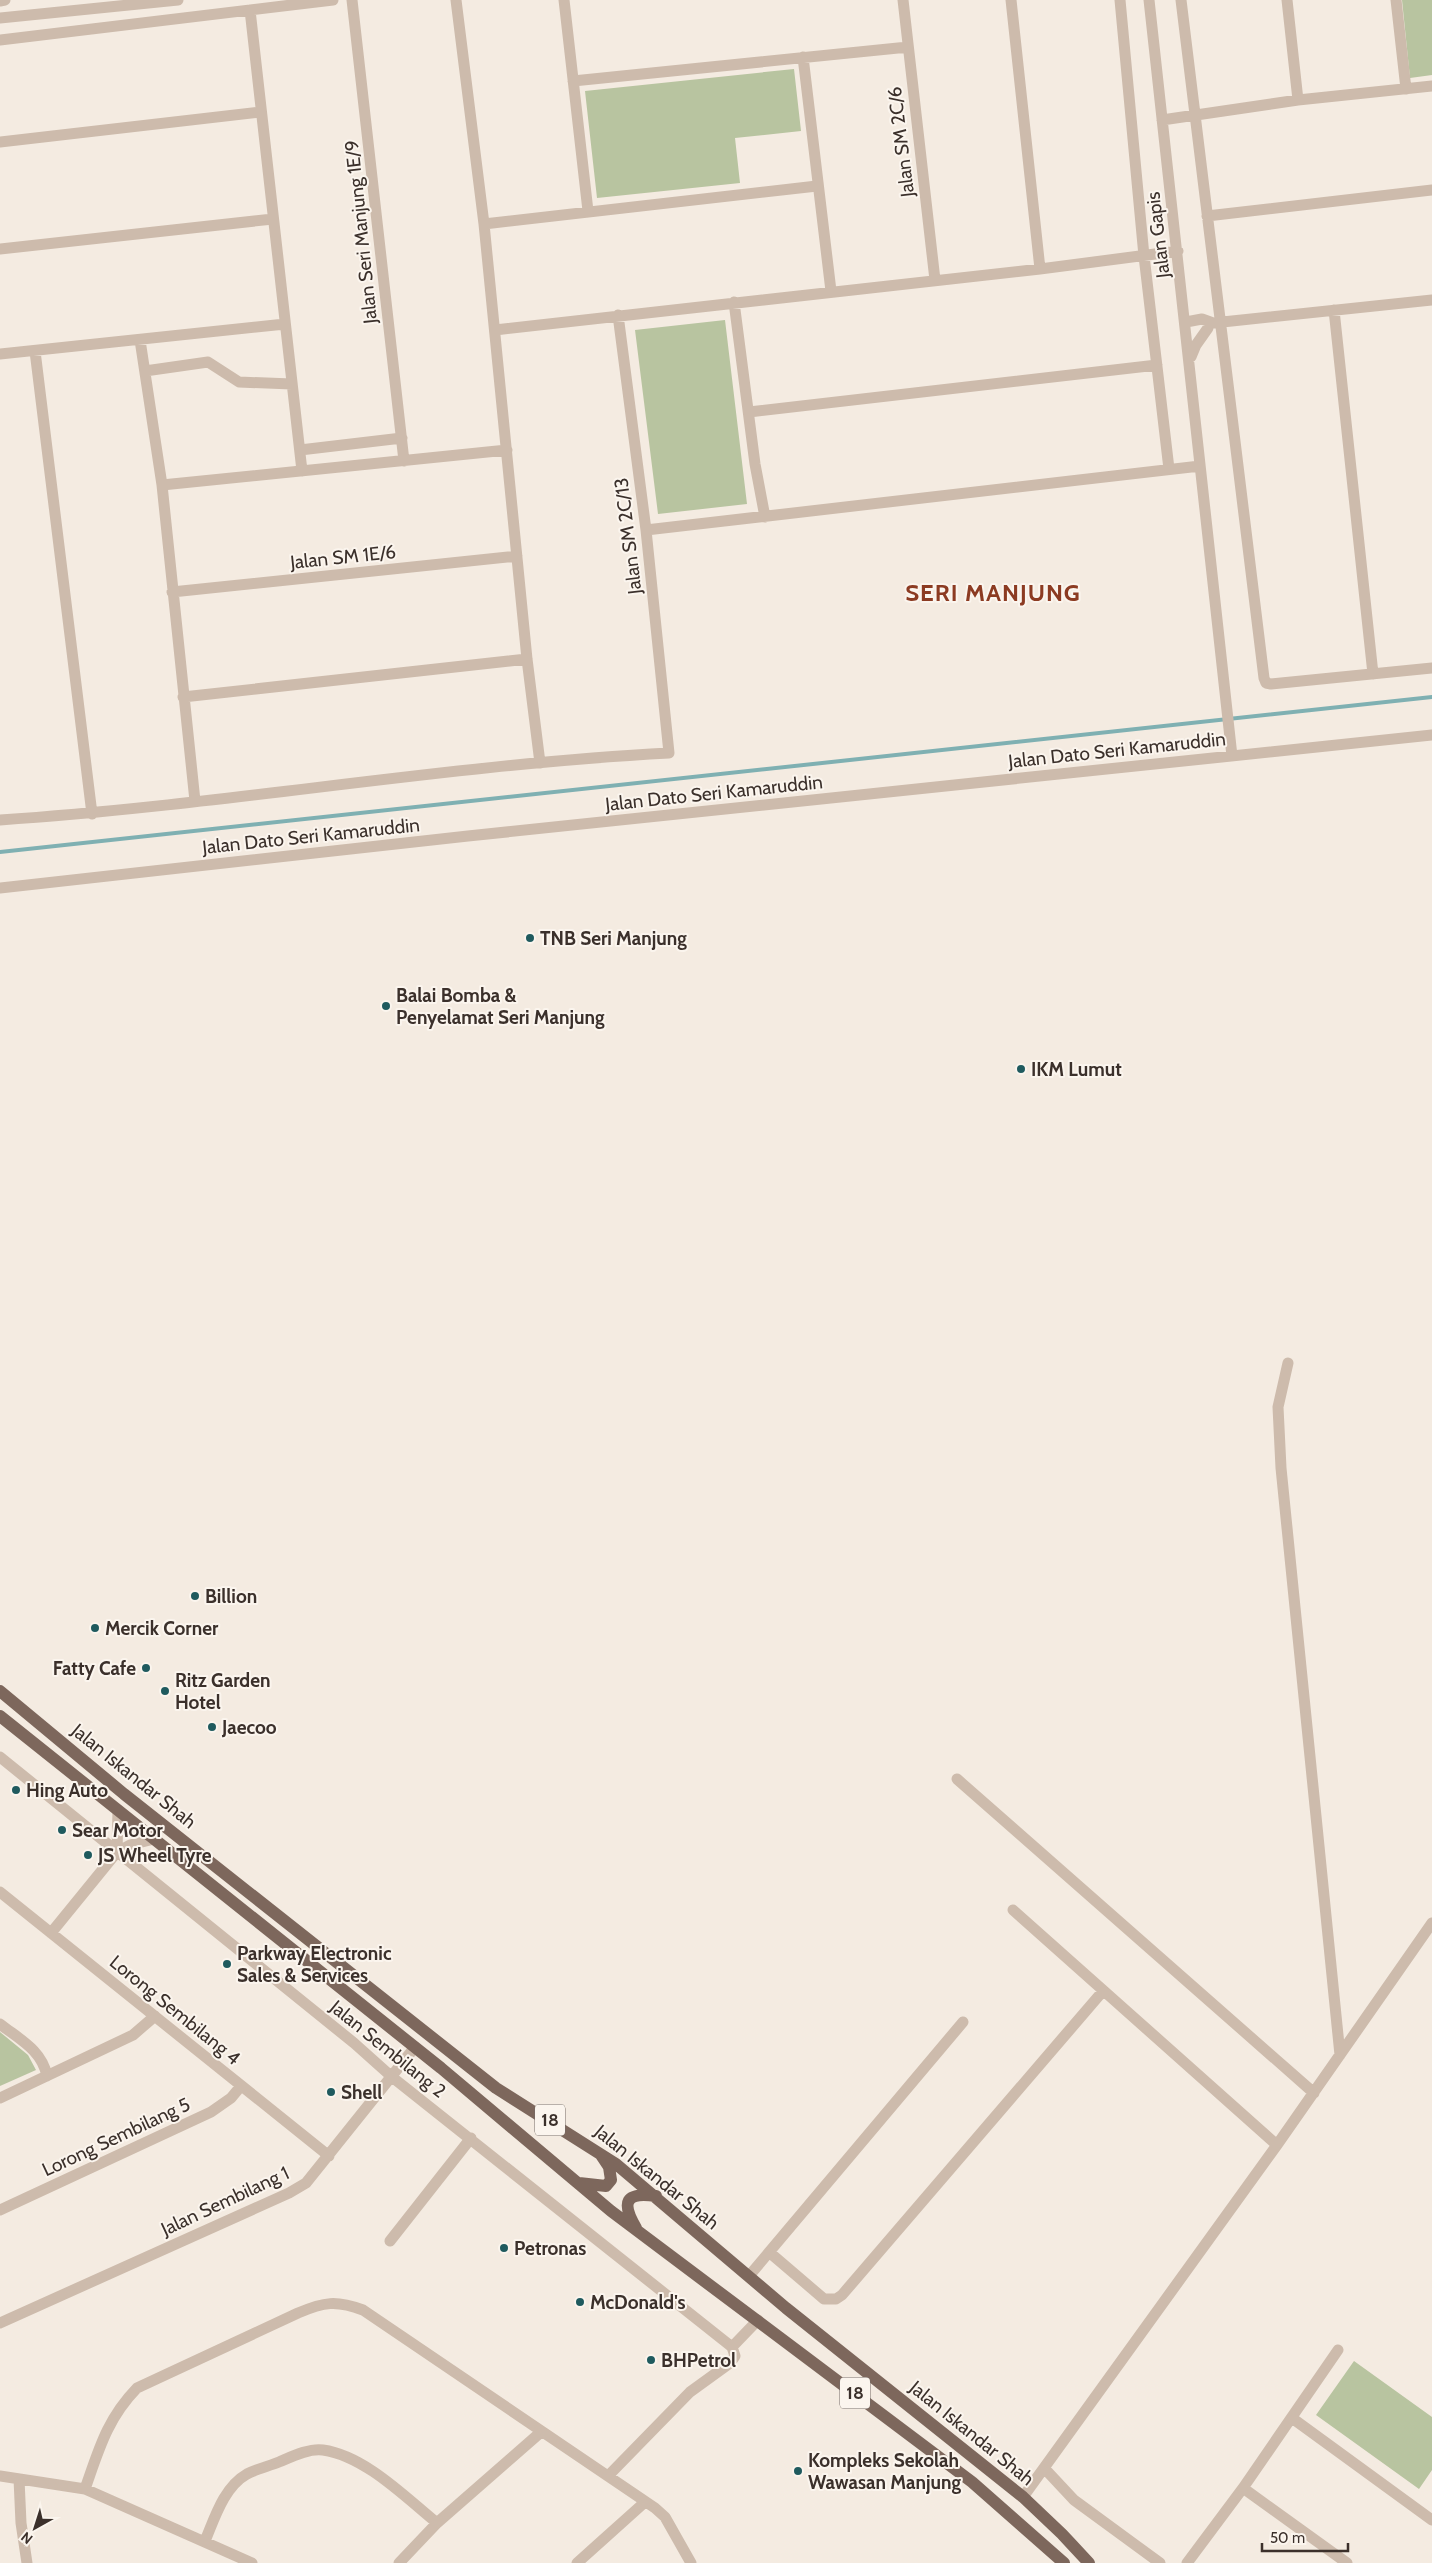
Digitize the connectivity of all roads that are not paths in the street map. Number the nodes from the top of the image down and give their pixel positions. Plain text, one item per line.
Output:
1 (5, 0) edge
2 (178, 0) edge
3 (332, 0) edge
4 (352, 0) edge
5 (456, 0) edge
6 (564, 0) edge
7 (903, 0) edge
8 (1011, 0) edge
9 (1120, 0) edge
10 (1150, 0) edge
11 (1181, 0) edge
12 (1287, 0) edge
13 (1396, 0) edge
14 (0, 1) edge
15 (250, 10) junction
16 (0, 18) edge
17 (0, 40) edge
18 (908, 47) junction
19 (803, 57) junction
20 (574, 81) junction
21 (1432, 86) edge
22 (1406, 89) junction
23 (1298, 100) junction
24 (261, 112) junction
25 (1196, 114) junction
26 (1162, 120) junction
27 (0, 142) edge
28 (817, 186) junction
29 (1432, 190) edge
30 (588, 211) junction
31 (1207, 216) junction
32 (273, 219) junction
33 (484, 224) junction
34 (0, 249) edge
35 (1178, 251) junction
36 (1144, 256) junction
37 (1040, 269) junction
38 (935, 280) junction
39 (831, 291) junction
40 (1184, 299) junction
41 (1432, 300) edge
42 (734, 302) junction
43 (1334, 310) junction
44 (618, 315) junction
45 (1211, 323) junction
46 (285, 324) junction
47 (1186, 327) junction
48 (495, 330) junction
49 (140, 340) junction
50 (35, 351) junction
51 (0, 354) edge
52 (1190, 361) junction
53 (1157, 365) junction
54 (145, 371) junction
55 (292, 384) junction
56 (749, 412) junction
57 (402, 438) junction
58 (300, 450) junction
59 (507, 450) junction
60 (404, 461) junction
61 (1200, 466) junction
62 (1169, 469) junction
63 (302, 471) junction
64 (162, 485) junction
65 (765, 517) junction
66 (646, 530) junction
67 (517, 556) junction
68 (172, 592) junction
69 (527, 659) junction
70 (1432, 668) edge
71 (1373, 674) junction
72 (183, 697) junction
73 (1432, 735) edge
74 (1232, 756) junction
75 (540, 763) junction
76 (195, 801) junction
77 (92, 814) junction
78 (0, 820) edge
79 (0, 888) edge
80 (1288, 1363) dead end
81 (0, 1691) edge
82 (0, 1716) edge
83 (0, 1757) edge
84 (957, 1779) dead end
85 (118, 1810) junction
86 (154, 1838) junction
87 (118, 1852) junction
88 (0, 1892) edge
89 (1013, 1910) dead end
90 (1432, 1923) edge
91 (51, 1933) junction
92 (1104, 1991) junction
93 (155, 2016) junction
94 (963, 2022) dead end
95 (0, 2024) edge
96 (415, 2048) junction
97 (1340, 2055) junction
98 (47, 2076) junction
99 (392, 2077) junction
100 (241, 2086) junction
101 (1314, 2092) junction
102 (0, 2098) edge
103 (471, 2138) junction
104 (1277, 2145) junction
105 (600, 2153) junction
106 (329, 2156) junction
107 (576, 2183) junction
108 (656, 2196) junction
109 (0, 2210) edge
110 (638, 2232) junction
111 (390, 2241) dead end
112 (769, 2252) junction
113 (749, 2276) junction
114 (758, 2320) junction
115 (0, 2323) edge
116 (732, 2347) junction
117 (1338, 2350) dead end
118 (1292, 2418) junction
119 (541, 2432) junction
120 (1046, 2469) junction
121 (0, 2476) edge
122 (608, 2476) junction
123 (19, 2479) junction
124 (1243, 2488) junction
125 (85, 2489) junction
126 (1023, 2498) junction
127 (645, 2502) junction
128 (1432, 2520) edge
129 (437, 2522) junction
130 (205, 2540) junction
131 (27, 2563) edge
132 (252, 2563) edge
133 (399, 2563) edge
134 (576, 2563) edge
135 (691, 2563) edge
136 (1064, 2563) edge
137 (1089, 2563) edge
138 (1160, 2563) edge
139 (1187, 2563) edge
140 (1348, 2563) edge

1 - 14 street
2 - 16 street
3 - 15 street
4 - 57 street, Jalan Seri Manjung 1E/9
5 - 33 street
6 - 20 street
7 - 18 street, Jalan SM 2C/6
8 - 37 street
9 - 36 street
10 - 26 street, Jalan Gapis
11 - 25 street
12 - 23 street
13 - 22 street
15 - 17 street
15 - 24 street
18 - 19 street
18 - 38 street, Jalan SM 2C/6
19 - 20 street
19 - 28 street
20 - 30 street
21 - 22 street
22 - 23 street
23 - 25 street
24 - 27 street
24 - 32 street
25 - 26 street
25 - 31 street
26 - 35 street, Jalan Gapis
28 - 30 street
28 - 39 street
29 - 31 street
30 - 33 street
31 - 45 street
32 - 34 street
32 - 46 street
33 - 48 street
35 - 36 street
35 - 40 street, Jalan Gapis
36 - 37 street
36 - 53 street
37 - 38 street
38 - 39 street
39 - 42 street
40 - 45 street
40 - 47 street, Jalan Gapis
41 - 43 street
42 - 44 street
42 - 56 street
43 - 45 street
43 - 71 street
44 - 48 street
44 - 66 street, Jalan SM 2C/13
45 - 47 street
45 - 52 street
45 - 71 street
46 - 49 street
46 - 55 street
47 - 52 street, Jalan Gapis
48 - 59 street
49 - 50 street
49 - 54 street
50 - 51 street
50 - 77 street
52 - 61 street, Jalan Gapis
53 - 56 street
53 - 62 street
54 - 55 street
54 - 64 street
55 - 58 street
56 - 65 street
57 - 58 street
57 - 60 street, Jalan Seri Manjung 1E/9
58 - 63 street
59 - 60 street
59 - 67 street
60 - 63 street
61 - 62 street
61 - 74 street, Jalan Gapis
62 - 65 street
63 - 64 street
64 - 68 street
65 - 66 street
66 - 75 street, Jalan SM 2C/13
67 - 68 street, Jalan SM 1E/6
67 - 69 street
68 - 72 street
69 - 72 street
69 - 75 street
70 - 71 street
72 - 76 street
73 - 74 street, Jalan Dato Seri Kamaruddin
74 - 79 street, Jalan Dato Seri Kamaruddin
75 - 76 street
76 - 77 street
77 - 78 street
80 - 97 street
81 - 105 main road, Jalan Iskandar Shah / 18
82 - 85 main road, Jalan Iskandar Shah / 18
83 - 87 street, Jalan Sembilang 2
84 - 101 street
85 - 86 main road, Jalan Iskandar Shah / 18
85 - 87 street
86 - 87 street
86 - 96 main road, Jalan Iskandar Shah / 18
87 - 91 street
87 - 99 street, Jalan Sembilang 2
88 - 91 street, Lorong Sembilang 4
89 - 92 street
90 - 97 street
91 - 93 street, Lorong Sembilang 4
92 - 104 street
92 - 112 street
93 - 98 street
93 - 100 street, Lorong Sembilang 4
94 - 112 street
95 - 98 street
96 - 99 street, Jalan Sembilang 1
96 - 107 main road, Jalan Iskandar Shah / 18
97 - 101 street
98 - 102 street
99 - 103 street, Jalan Sembilang 2
99 - 106 street, Jalan Sembilang 1
100 - 106 street, Lorong Sembilang 4
100 - 109 street, Lorong Sembilang 5
101 - 104 street
103 - 111 street
103 - 116 street, Jalan Sembilang 2
104 - 120 street
105 - 107 main road
105 - 108 main road, Jalan Iskandar Shah / 18
106 - 115 street, Jalan Sembilang 1
107 - 110 main road, Jalan Iskandar Shah / 18
108 - 110 main road
108 - 113 main road, Jalan Iskandar Shah / 18
110 - 114 main road, Jalan Iskandar Shah / 18
112 - 113 street
113 - 126 main road, Jalan Iskandar Shah / 18
114 - 116 street
114 - 136 main road, Jalan Iskandar Shah / 18
116 - 122 street
117 - 118 street
118 - 124 street
118 - 128 street
119 - 122 street
119 - 125 street
119 - 129 street
120 - 126 street
120 - 138 street
121 - 123 street
122 - 127 street
123 - 125 street
123 - 131 street
124 - 139 street
124 - 140 street
125 - 130 street
126 - 137 main road, Jalan Iskandar Shah / 18
127 - 134 street
127 - 135 street
129 - 130 street
129 - 133 street
130 - 132 street

